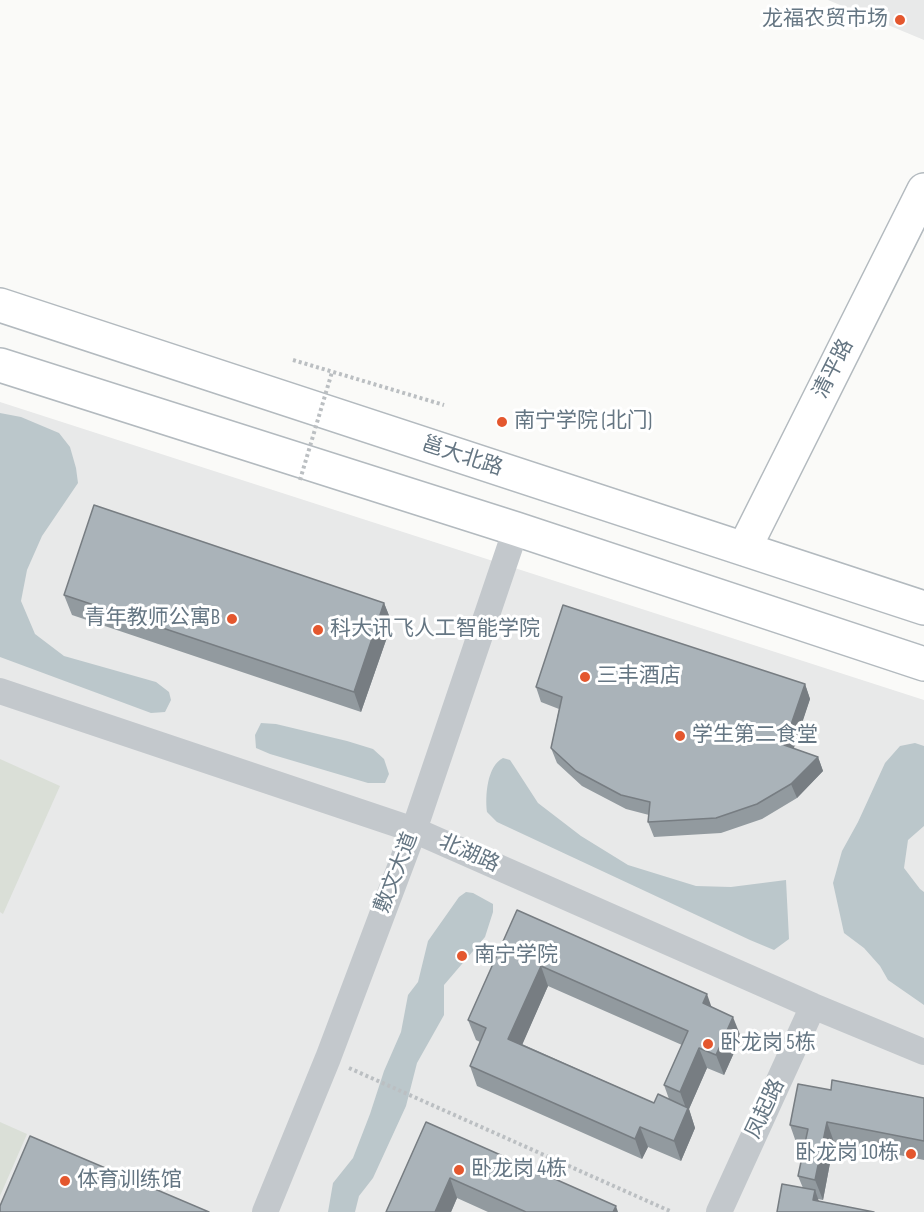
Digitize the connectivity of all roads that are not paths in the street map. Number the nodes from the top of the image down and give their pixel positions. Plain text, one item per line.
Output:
1 (924, 189) edge
2 (0, 305) edge
3 (0, 365) edge
4 (516, 529) junction
5 (744, 549) junction
6 (924, 608) edge
7 (924, 664) edge
8 (0, 691) edge
9 (414, 830) junction
10 (813, 1006) junction
11 (924, 1052) edge
12 (265, 1212) edge
13 (719, 1212) edge

1 - 5 street, 清平路
2 - 5 street, 邕大北路
3 - 4 street
4 - 7 street
4 - 9 street, 敷文大道
5 - 6 street, 邕大北路
8 - 9 street, 北湖路
9 - 10 street, 北湖路
9 - 12 street, 敷文大道
10 - 11 street, 北湖路
10 - 13 street, 凤起路

